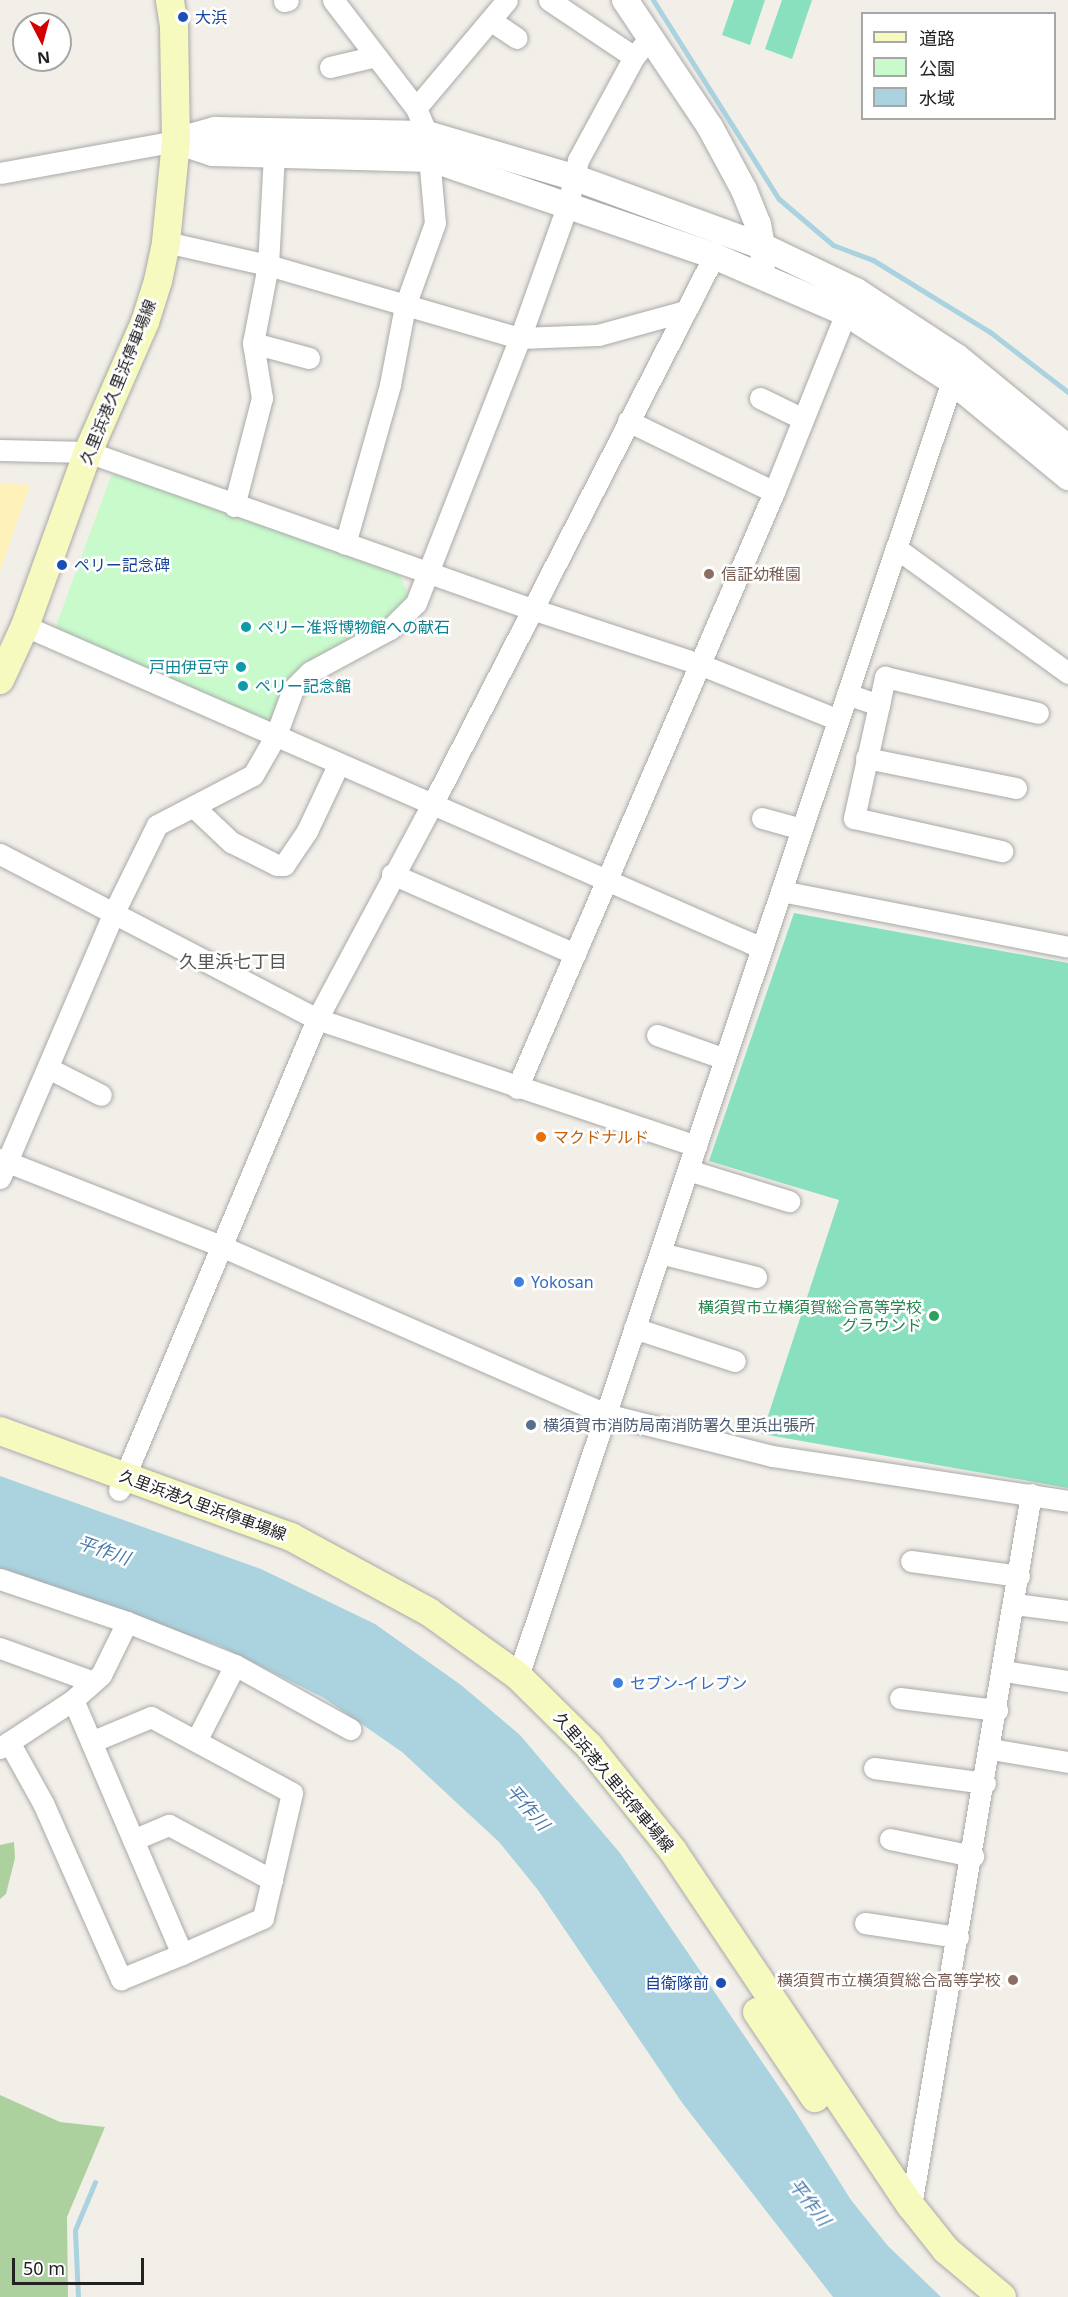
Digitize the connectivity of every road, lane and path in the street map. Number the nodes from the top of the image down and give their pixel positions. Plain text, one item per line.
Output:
1 (170, 0) edge
2 (333, 0) edge
3 (507, 0) edge
4 (549, 0) edge
5 (626, 0) edge
6 (490, 20) junction
7 (517, 38) dead end
8 (641, 48) junction
9 (376, 56) junction
10 (330, 67) dead end
11 (416, 108) junction
12 (176, 141) junction
13 (429, 146) junction
14 (273, 155) junction
15 (0, 173) edge
16 (573, 177) junction
17 (568, 204) junction
18 (166, 242) junction
19 (765, 247) junction
20 (714, 256) junction
21 (268, 265) junction
22 (763, 274) junction
23 (405, 306) junction
24 (686, 311) junction
25 (846, 313) junction
26 (520, 338) junction
27 (253, 343) junction
28 (309, 358) dead end
29 (952, 381) junction
30 (760, 398) dead end
31 (803, 419) junction
32 (628, 421) junction
33 (1068, 448) edge
34 (0, 450) edge
35 (88, 452) junction
36 (1068, 477) edge
37 (774, 492) junction
38 (234, 506) junction
39 (345, 544) junction
40 (896, 548) junction
41 (431, 573) junction
42 (532, 609) junction
43 (25, 626) junction
44 (699, 664) junction
45 (1068, 673) edge
46 (0, 680) edge
47 (848, 693) junction
48 (879, 705) junction
49 (1038, 712) dead end
50 (838, 720) junction
51 (276, 735) junction
52 (866, 758) junction
53 (338, 765) junction
54 (1016, 788) dead end
55 (433, 803) junction
56 (195, 808) junction
57 (762, 818) dead end
58 (802, 829) junction
59 (1002, 851) dead end
60 (0, 855) edge
61 (392, 874) junction
62 (606, 881) junction
63 (781, 891) junction
64 (113, 914) junction
65 (1068, 946) edge
66 (762, 948) junction
67 (574, 954) junction
68 (317, 1019) junction
69 (657, 1035) dead end
70 (725, 1059) junction
71 (50, 1069) junction
72 (517, 1088) junction
73 (101, 1095) dead end
74 (696, 1146) junction
75 (2, 1166) edge
76 (688, 1170) junction
77 (789, 1201) dead end
78 (221, 1246) junction
79 (660, 1253) junction
80 (756, 1277) dead end
81 (634, 1328) junction
82 (735, 1361) dead end
83 (605, 1414) junction
84 (0, 1431) edge
85 (0, 1448) edge
86 (122, 1483) junction
87 (1031, 1494) junction
88 (1068, 1501) edge
89 (911, 1561) dead end
90 (1019, 1576) junction
91 (0, 1579) edge
92 (1015, 1604) junction
93 (1068, 1611) edge
94 (127, 1622) junction
95 (0, 1648) edge
96 (235, 1665) junction
97 (1004, 1671) junction
98 (518, 1676) junction
99 (91, 1681) junction
100 (1068, 1681) edge
101 (900, 1698) dead end
102 (73, 1700) junction
103 (997, 1710) junction
104 (350, 1729) dead end
105 (196, 1741) junction
106 (91, 1742) junction
107 (4, 1745) edge
108 (991, 1749) junction
109 (1068, 1762) edge
110 (874, 1768) dead end
111 (985, 1783) junction
112 (890, 1839) dead end
113 (133, 1840) junction
114 (973, 1856) junction
115 (272, 1880) junction
116 (865, 1923) dead end
117 (958, 1937) junction
118 (182, 1954) junction
119 (911, 2206) junction
120 (971, 2297) edge
121 (1002, 2297) edge

1 - 12 main road, 久里浜港久里浜停車場線
2 - 9 street
3 - 6 street
4 - 8 street
5 - 8 street
6 - 7 street
6 - 11 street
8 - 16 street
8 - 19 street
9 - 10 street
9 - 11 street
11 - 13 street
12 - 13 street
12 - 14 street
12 - 15 street
12 - 18 main road, 久里浜港久里浜停車場線
13 - 14 street
13 - 16 street
13 - 17 street
13 - 23 street
14 - 21 street
16 - 17 street
16 - 19 street
17 - 20 street
17 - 26 street
18 - 21 street
18 - 35 main road, 久里浜港久里浜停車場線
19 - 22 street
19 - 33 street
20 - 22 street
20 - 24 street
21 - 23 street
21 - 27 street
22 - 25 street
23 - 26 street
23 - 39 street
24 - 26 street
24 - 32 street
25 - 29 street
25 - 31 street
26 - 41 street
27 - 28 street
27 - 38 street
29 - 36 street
29 - 40 street
30 - 31 street
31 - 37 street
32 - 37 street
32 - 42 street
34 - 35 street
35 - 38 street
35 - 43 main road, 久里浜港久里浜停車場線
37 - 44 street
38 - 39 street
39 - 41 street
40 - 45 street
40 - 47 street
41 - 42 street
41 - 51 street
42 - 44 street
42 - 55 street
43 - 46 main road, 久里浜港久里浜停車場線
43 - 51 street
44 - 50 street
44 - 62 street
47 - 48 street
47 - 50 street
48 - 49 street
48 - 52 street
50 - 58 street
51 - 53 street
51 - 56 street
52 - 54 street
52 - 59 street
53 - 55 street
53 - 56 street
55 - 61 street
55 - 62 street
56 - 64 street
57 - 58 street
58 - 63 street
60 - 64 street
61 - 67 street
61 - 68 street
62 - 66 street
62 - 67 street
63 - 65 street
63 - 66 street
64 - 68 street
64 - 71 street
66 - 70 street
67 - 72 street
68 - 72 street
68 - 78 street
69 - 70 street
70 - 74 street
71 - 73 street
71 - 75 street
72 - 74 street
74 - 76 street
75 - 78 street
76 - 77 street
76 - 79 street
78 - 83 street
78 - 86 street
79 - 80 street
79 - 81 street
81 - 82 street
81 - 83 street
83 - 87 street
83 - 98 street
84 - 86 main road, 久里浜港久里浜停車場線
85 - 86 main road, 久里浜港久里浜停車場線
86 - 98 main road, 久里浜港久里浜停車場線
86 - 120 main road, 久里浜港久里浜停車場線
87 - 88 street
87 - 90 street
89 - 90 street
90 - 92 street
91 - 94 street
92 - 93 street
92 - 97 street
94 - 96 street
94 - 99 street
95 - 99 street
96 - 104 street
96 - 105 street
97 - 100 street
97 - 103 street
98 - 119 main road, 久里浜港久里浜停車場線
99 - 102 street
101 - 103 street
102 - 106 street
102 - 107 street
103 - 108 street
105 - 106 street
105 - 115 street
106 - 113 street
107 - 118 street
108 - 109 street
108 - 111 street
110 - 111 street
111 - 114 street
112 - 114 street
113 - 115 street
113 - 118 street
114 - 117 street
115 - 118 street
116 - 117 street
117 - 119 street
119 - 121 main road, 久里浜港久里浜停車場線

